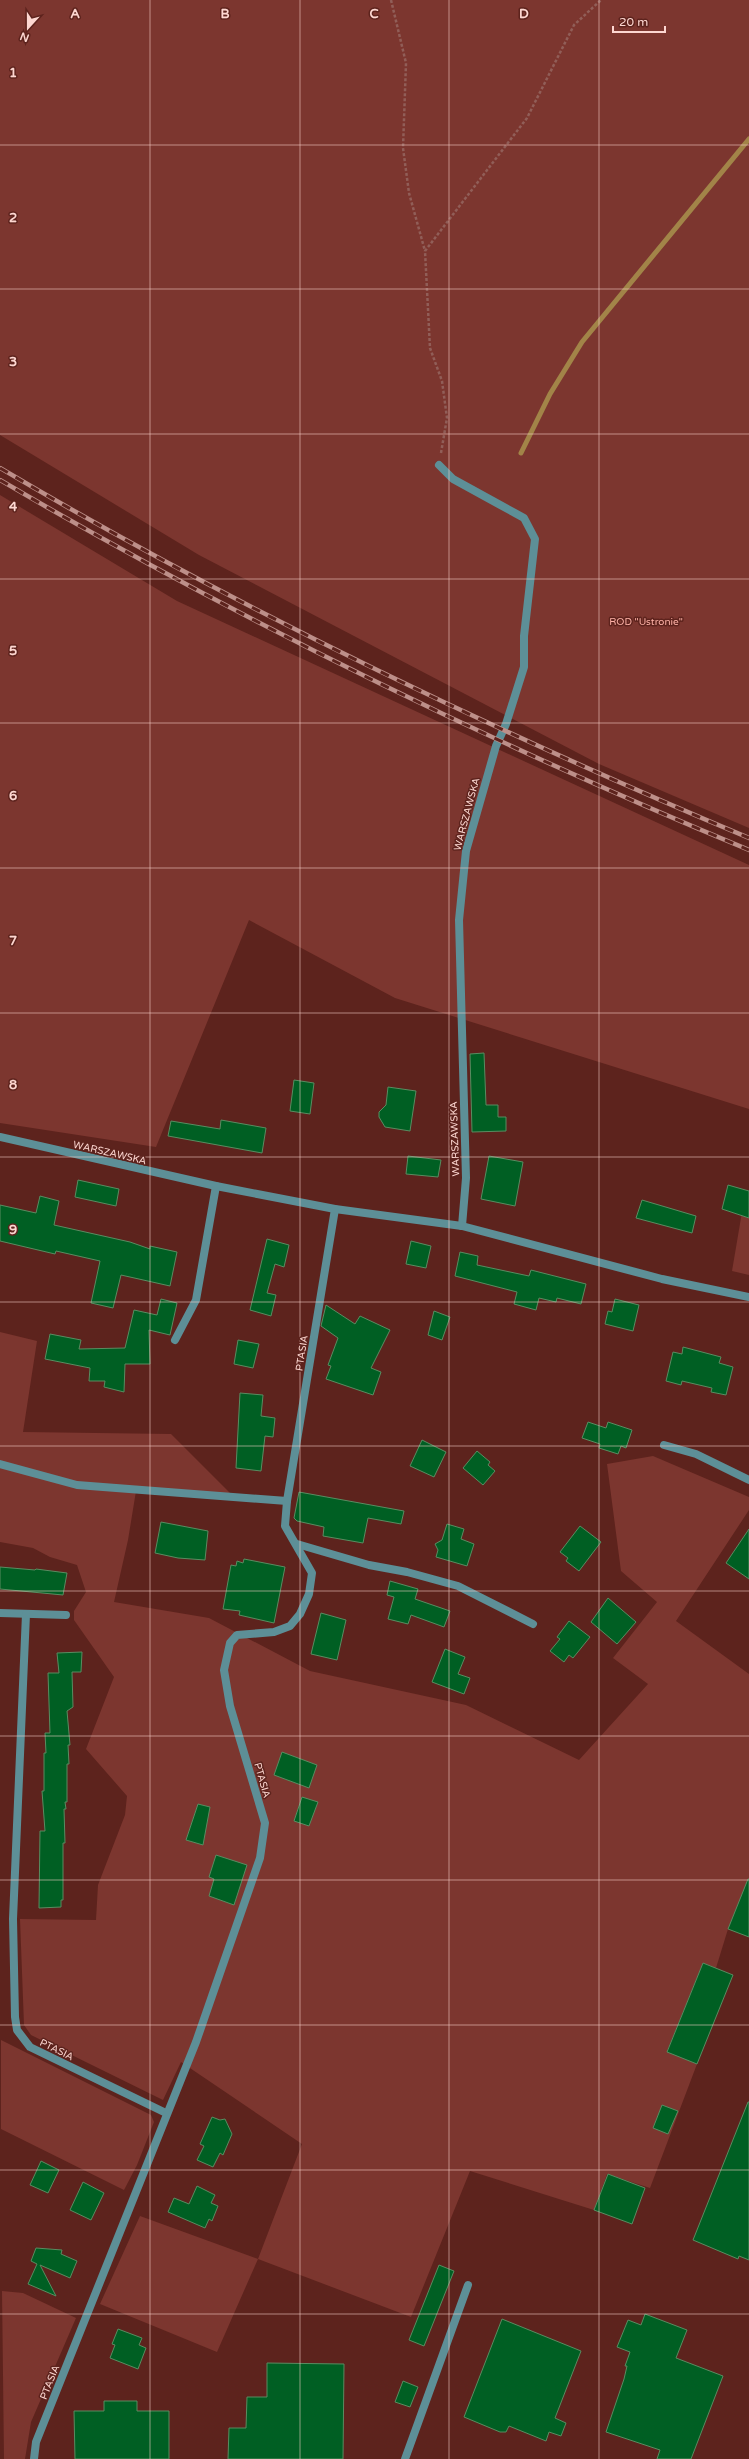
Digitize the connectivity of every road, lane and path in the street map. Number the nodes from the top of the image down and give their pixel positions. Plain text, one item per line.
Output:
1 (391, 0) edge
2 (601, 0) edge
3 (425, 251) junction
4 (439, 465) joint
5 (0, 1137) edge
6 (216, 1186) junction
7 (335, 1209) junction
8 (462, 1226) junction
9 (749, 1298) edge
10 (175, 1340) dead end
11 (664, 1445) dead end
12 (0, 1464) edge
13 (749, 1480) edge
14 (287, 1501) junction
15 (296, 1544) junction
16 (0, 1613) edge
17 (26, 1614) junction
18 (66, 1615) dead end
19 (533, 1624) dead end
20 (166, 2113) junction
21 (468, 2285) dead end
22 (34, 2459) edge
23 (405, 2459) edge

1 - 3 path
2 - 3 path
3 - 4 path
4 - 8 street, WARSZAWSKA
5 - 6 street, WARSZAWSKA
6 - 7 street, WARSZAWSKA
6 - 10 street
7 - 8 street, WARSZAWSKA
7 - 14 street, PTASIA
8 - 9 street, WARSZAWSKA
11 - 13 street
12 - 14 street
14 - 15 street, PTASIA
15 - 19 street
15 - 20 street, PTASIA
16 - 17 street
17 - 18 street
17 - 20 street, PTASIA
20 - 22 street, PTASIA
21 - 23 street

